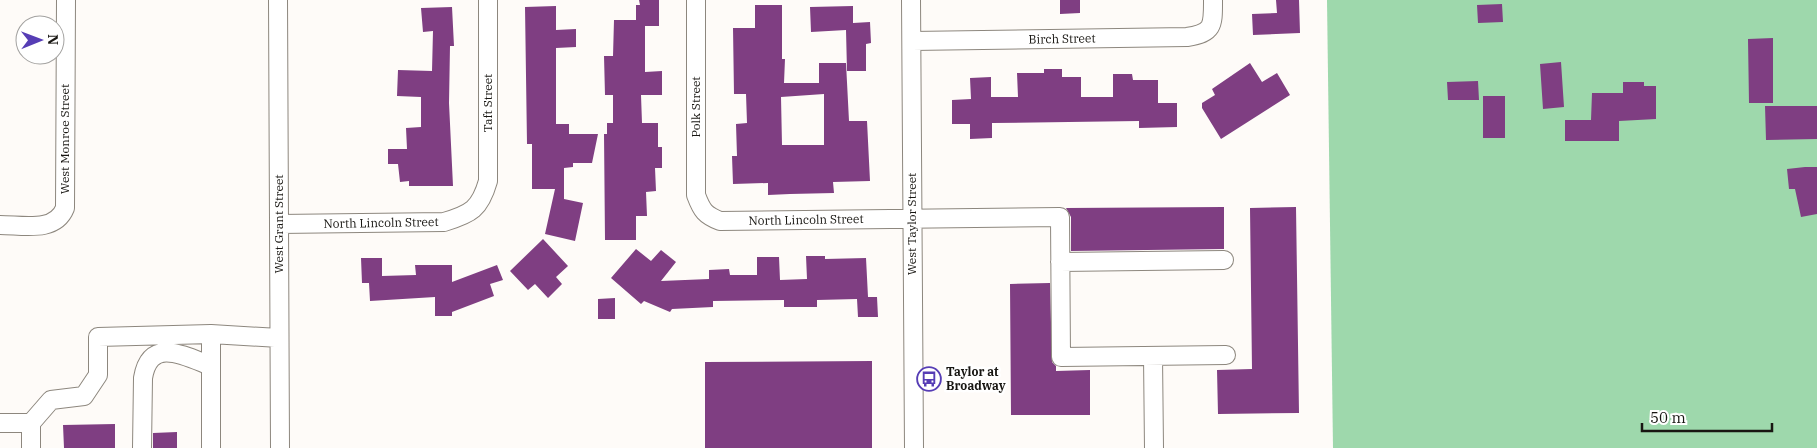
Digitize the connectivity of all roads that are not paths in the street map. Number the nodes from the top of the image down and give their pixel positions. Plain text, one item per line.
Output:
1 (66, 0) edge
2 (278, 0) edge
3 (488, 0) edge
4 (696, 0) edge
5 (911, 0) edge
6 (1213, 0) edge
7 (912, 41) junction
8 (479, 205) joint
9 (703, 213) joint
10 (912, 219) junction
11 (279, 224) junction
12 (0, 225) edge
13 (1224, 260) dead end
14 (1060, 262) junction
15 (211, 334) junction
16 (279, 338) junction
17 (1226, 355) dead end
18 (1153, 356) junction
19 (211, 366) junction
20 (0, 423) edge
21 (31, 423) junction
22 (31, 448) edge
23 (142, 448) edge
24 (211, 448) edge
25 (280, 448) edge
26 (914, 448) edge
27 (1154, 448) edge

1 - 12 street, West Monroe Street
2 - 11 street, West Grant Street
3 - 8 street, Taft Street
4 - 9 street, Polk Street
5 - 7 street, West Taylor Street
6 - 7 street, Birch Street
7 - 10 street, West Taylor Street
8 - 11 street, North Lincoln Street
9 - 10 street, North Lincoln Street
10 - 14 street, North Lincoln Street
10 - 26 street, West Taylor Street
11 - 16 street, West Grant Street
13 - 14 street
14 - 18 street
15 - 16 street
15 - 19 street
15 - 21 street
16 - 25 street, West Grant Street
17 - 18 street
18 - 27 street
19 - 23 street
19 - 24 street
20 - 21 street
21 - 22 street

